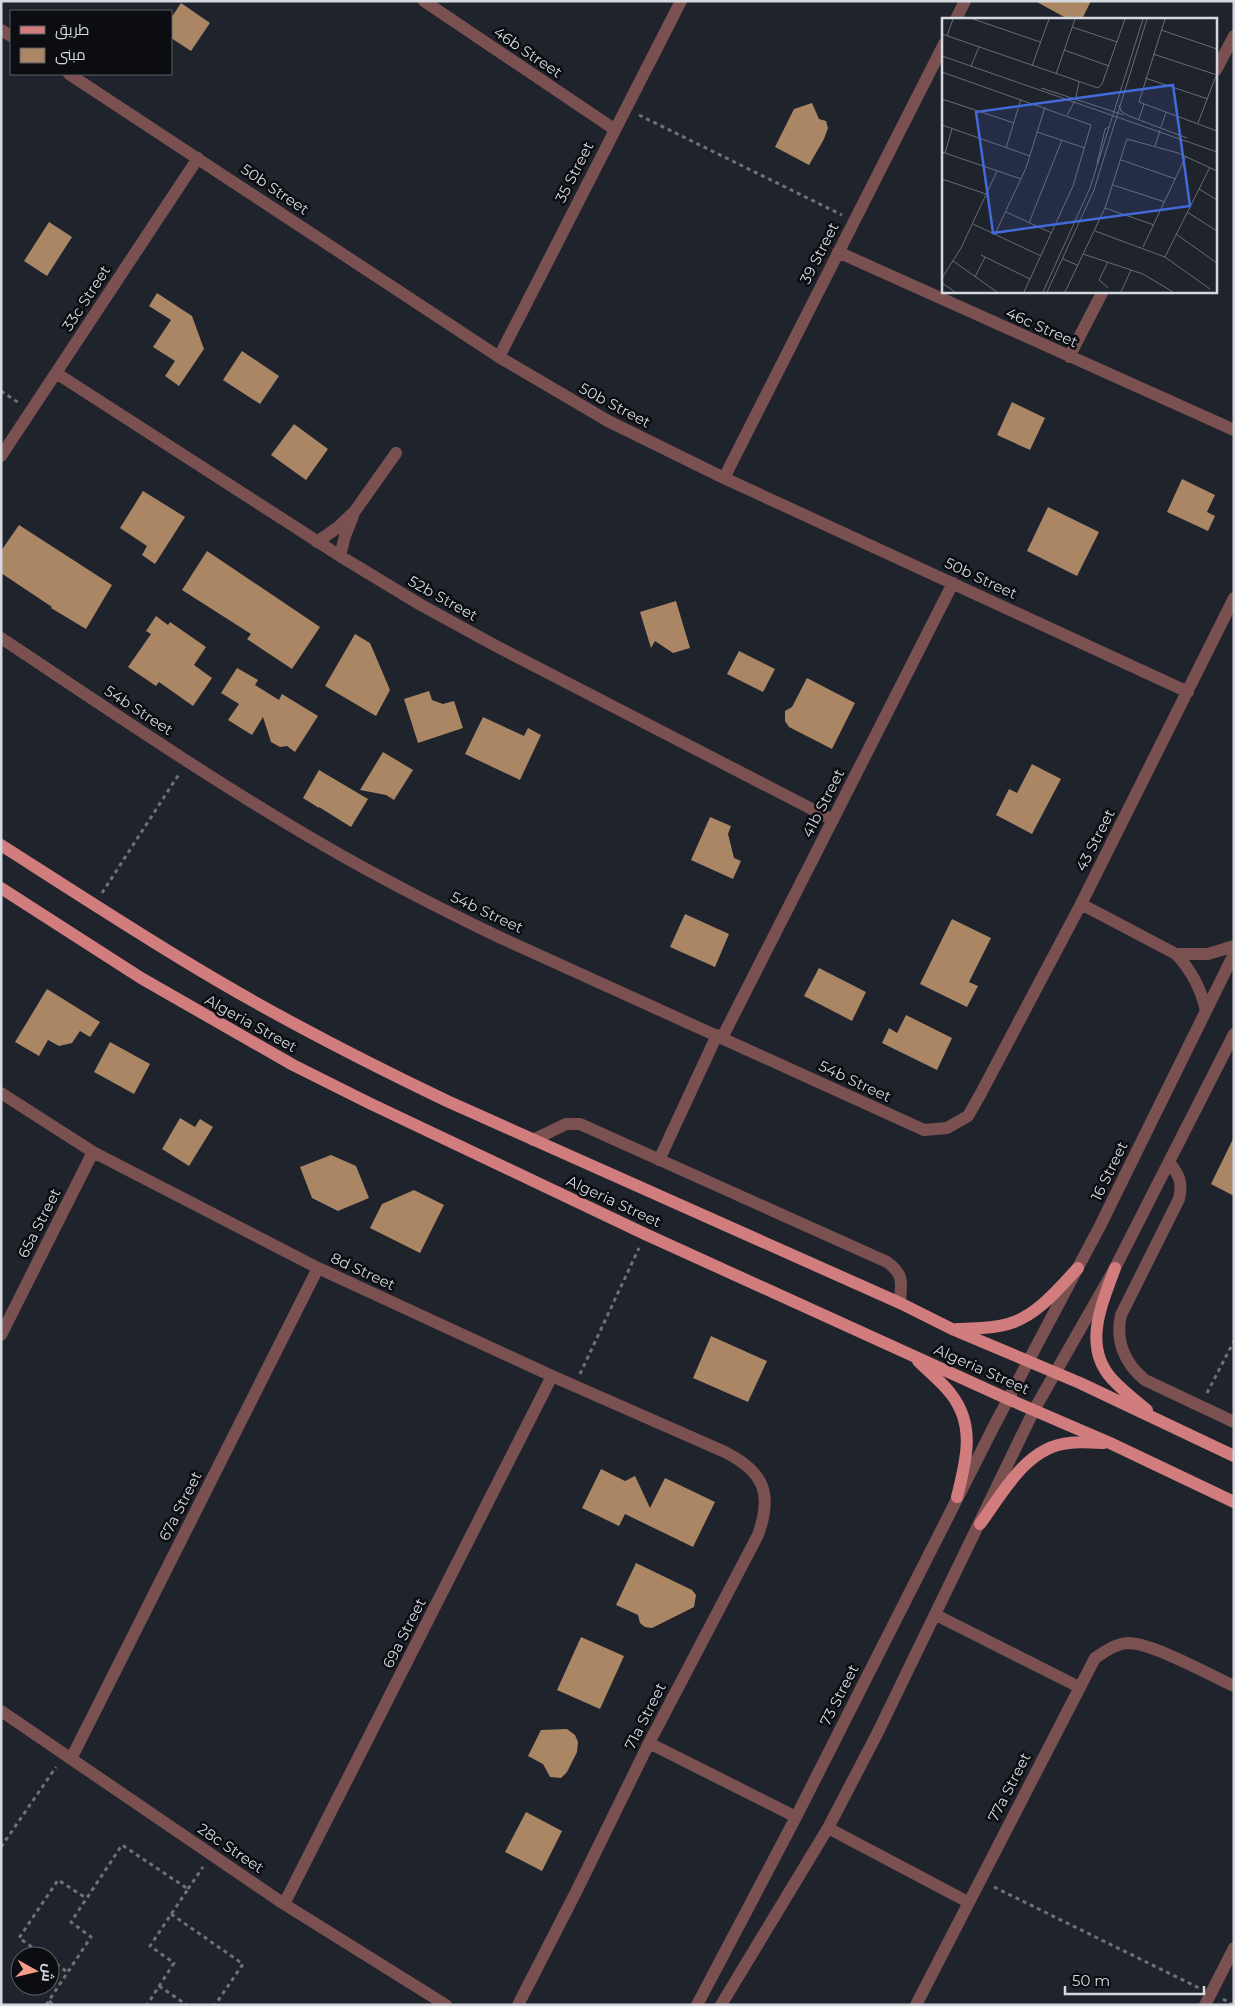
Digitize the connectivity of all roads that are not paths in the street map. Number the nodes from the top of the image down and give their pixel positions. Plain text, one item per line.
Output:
1 (424, 1) edge
2 (681, 1) edge
3 (965, 1) edge
4 (956, 18) edge
5 (1234, 36) edge
6 (942, 48) edge
7 (1218, 66) edge
8 (71, 75) edge
9 (614, 129) junction
10 (198, 158) junction
11 (838, 252) junction
12 (1102, 292) edge
13 (498, 357) junction
14 (1070, 357) junction
15 (56, 374) junction
16 (1234, 430) edge
17 (396, 453) dead end
18 (1, 456) edge
19 (724, 478) junction
20 (355, 511) junction
21 (318, 542) junction
22 (340, 556) junction
23 (954, 583) junction
24 (1234, 598) edge
25 (1, 638) edge
26 (1188, 692) junction
27 (833, 820) junction
28 (1, 844) edge
29 (1, 888) edge
30 (1081, 904) junction
31 (1234, 946) edge
32 (1176, 954) junction
33 (1234, 954) edge
34 (1206, 1011) junction
35 (1234, 1034) edge
36 (719, 1036) junction
37 (1, 1093) edge
38 (980, 1095) joint
39 (532, 1140) junction
40 (93, 1152) junction
41 (659, 1160) junction
42 (1169, 1162) junction
43 (318, 1268) junction
44 (1078, 1268) junction
45 (1115, 1268) junction
46 (900, 1303) junction
47 (952, 1329) junction
48 (1, 1335) edge
49 (911, 1354) junction
50 (1030, 1361) junction
51 (1055, 1372) junction
52 (552, 1376) junction
53 (1008, 1399) junction
54 (1034, 1410) junction
55 (1160, 1422) junction
56 (1234, 1422) edge
57 (1110, 1443) junction
58 (725, 1452) joint
59 (1234, 1456) edge
60 (957, 1497) junction
61 (1234, 1502) edge
62 (980, 1524) junction
63 (936, 1615) junction
64 (1234, 1686) edge
65 (1079, 1687) junction
66 (1, 1712) edge
67 (649, 1743) junction
68 (68, 1757) junction
69 (796, 1816) junction
70 (828, 1828) junction
71 (968, 1902) junction
72 (284, 1904) junction
73 (1234, 1948) edge
74 (1208, 1999) edge
75 (446, 2005) edge
76 (518, 2005) edge
77 (697, 2005) edge
78 (720, 2005) edge
79 (916, 2005) edge

1 - 9 street, 46b Street
2 - 9 street, 35 Street
3 - 4 street
5 - 7 street
6 - 11 street, 39 Street
8 - 10 street, 50b Street
9 - 13 street, 35 Street
10 - 13 street, 50b Street
10 - 15 street, 33c Street
11 - 14 street, 46c Street
11 - 19 street, 39 Street
12 - 14 street
13 - 19 street, 50b Street
14 - 16 street, 46c Street
15 - 18 street, 33c Street
15 - 21 street, 52b Street
17 - 20 street
19 - 23 street, 50b Street
20 - 21 street
20 - 22 street
21 - 22 street, 52b Street
22 - 27 street, 52b Street
23 - 26 street, 50b Street
23 - 27 street, 41b Street
24 - 26 street, 43 Street
25 - 36 street, 54b Street
26 - 30 street, 43 Street
27 - 36 street, 41b Street
28 - 39 main road, Algeria Street
29 - 49 main road, Algeria Street
30 - 32 street
30 - 38 street, 43 Street
31 - 32 street
32 - 34 street
33 - 34 street, 16 Street
34 - 44 street, 16 Street
35 - 42 street
36 - 38 street, 54b Street
36 - 41 street, 41b Street
37 - 40 street, 8d Street
39 - 41 street
39 - 46 main road, Algeria Street
40 - 43 street, 8d Street
40 - 48 street, 65a Street
41 - 46 street
42 - 45 street
42 - 56 street
43 - 52 street, 8d Street
43 - 68 street, 67a Street
44 - 47 main road
44 - 50 street, 16 Street
45 - 51 street
45 - 55 main road
46 - 47 main road, Algeria Street
47 - 50 main road, Algeria Street
49 - 53 main road, Algeria Street
49 - 60 main road
50 - 51 main road, Algeria Street
50 - 53 street, 16 Street
51 - 54 street
51 - 55 main road, Algeria Street
52 - 58 street, 8d Street
52 - 72 street, 69a Street
53 - 54 main road, Algeria Street
53 - 60 street, 73 Street
54 - 57 main road, Algeria Street
54 - 62 street
55 - 59 main road, Algeria Street
57 - 61 main road, Algeria Street
57 - 62 main road
58 - 67 street, 71a Street
60 - 69 street, 73 Street
62 - 63 street
63 - 65 street
63 - 70 street
64 - 65 street, 77a Street
65 - 71 street, 77a Street
66 - 68 street, 28c Street
67 - 69 street
67 - 76 street, 71a Street
68 - 72 street, 28c Street
69 - 77 street, 73 Street
70 - 71 street
70 - 78 street
71 - 79 street, 77a Street
72 - 75 street, 28c Street
73 - 74 street

